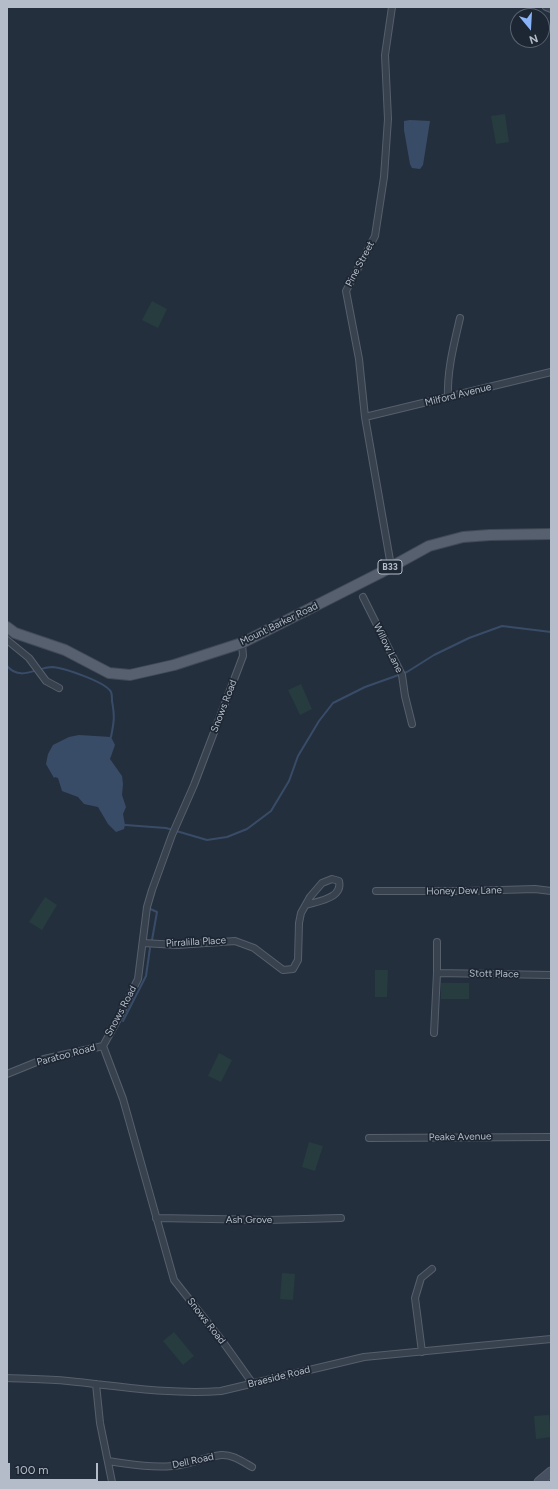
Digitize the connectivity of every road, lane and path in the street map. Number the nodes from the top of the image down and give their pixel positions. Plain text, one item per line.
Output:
1 (392, 7) edge
2 (546, 7) edge
3 (551, 9) edge
4 (460, 318) dead end
5 (551, 372) edge
6 (448, 397) junction
7 (365, 417) junction
8 (551, 534) edge
9 (391, 566) junction
10 (363, 597) dead end
11 (7, 626) edge
12 (7, 640) edge
13 (242, 643) junction
14 (59, 688) dead end
15 (412, 724) dead end
16 (376, 891) dead end
17 (551, 891) edge
18 (306, 905) junction
19 (437, 942) dead end
20 (143, 943) junction
21 (437, 973) junction
22 (551, 976) edge
23 (434, 1033) dead end
24 (102, 1046) junction
25 (7, 1074) edge
26 (551, 1137) edge
27 (370, 1138) dead end
28 (156, 1218) junction
29 (341, 1218) dead end
30 (432, 1269) dead end
31 (551, 1338) edge
32 (422, 1352) junction
33 (7, 1378) edge
34 (96, 1384) junction
35 (253, 1384) junction
36 (108, 1461) junction
37 (252, 1467) dead end
38 (551, 1472) edge
39 (112, 1482) edge
40 (539, 1482) edge

1 - 7 street, Pine Street
2 - 3 street
4 - 6 street
5 - 6 street, Milford Avenue
6 - 7 street, Milford Avenue
7 - 9 street, Pine Street
8 - 9 main road, Mount Barker Road / B33
9 - 13 main road, Mount Barker Road / B33
10 - 15 street, Willow Lane
11 - 13 main road, Mount Barker Road / B33
12 - 14 street
13 - 20 street, Snows Road
16 - 17 street, Honey Dew Lane
18 - 18 street, Pirralilla Place
18 - 20 street, Pirralilla Place
19 - 21 street
20 - 24 street, Snows Road
21 - 22 street, Stott Place
21 - 23 street
24 - 25 street, Paratoo Road
24 - 28 street, Snows Road
26 - 27 street, Peake Avenue
28 - 29 street, Ash Grove
28 - 35 street, Snows Road
30 - 32 street
31 - 32 street, Braeside Road
32 - 35 street, Braeside Road
33 - 34 street, Braeside Road
34 - 35 street, Braeside Road
34 - 36 street
36 - 37 street, Dell Road
36 - 39 street
38 - 40 main road

